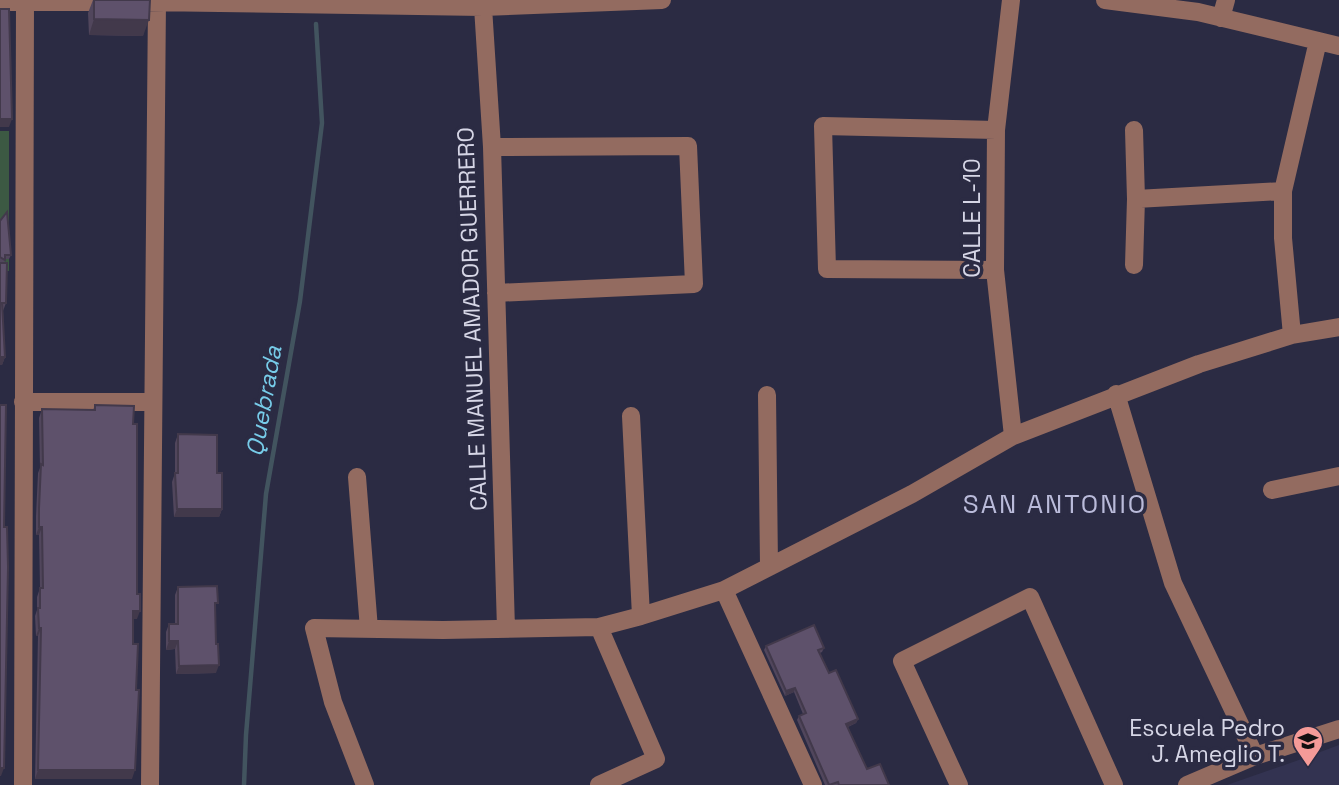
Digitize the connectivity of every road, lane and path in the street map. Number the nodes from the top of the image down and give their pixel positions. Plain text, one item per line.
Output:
1 (662, 0) edge
2 (1011, 0) edge
3 (1105, 0) edge
4 (25, 1) edge
5 (158, 1) edge
6 (0, 2) edge
7 (483, 8) junction
8 (1224, 9) edge
9 (1318, 41) junction
10 (1339, 46) edge
11 (996, 130) junction
12 (1133, 130) dead end
13 (492, 147) junction
14 (1283, 191) junction
15 (1136, 200) junction
16 (1134, 265) dead end
17 (995, 270) junction
18 (496, 293) junction
19 (1339, 327) edge
20 (1292, 335) junction
21 (1116, 394) junction
22 (768, 395) dead end
23 (23, 402) junction
24 (153, 402) junction
25 (631, 415) dead end
26 (1013, 436) junction
27 (357, 477) dead end
28 (1339, 478) edge
29 (1272, 490) dead end
30 (769, 566) junction
31 (724, 590) junction
32 (640, 616) junction
33 (598, 627) junction
34 (369, 629) junction
35 (506, 629) junction
36 (1339, 729) edge
37 (1255, 756) junction
38 (23, 785) edge
39 (150, 785) edge
40 (365, 785) edge
41 (599, 785) edge
42 (813, 785) edge
43 (959, 785) edge
44 (1114, 785) edge
45 (1187, 785) edge

1 - 7 street
2 - 11 street, CALLE L-10
3 - 8 street
4 - 5 street
4 - 6 street
4 - 23 street
5 - 7 street
5 - 24 street
7 - 13 street, CALLE MANUEL AMADOR GUERRERO
8 - 9 street
9 - 10 street
9 - 14 street
11 - 17 street, CALLE L-10
11 - 17 street
12 - 15 street
13 - 18 street, CALLE MANUEL AMADOR GUERRERO
13 - 18 street
14 - 15 street
14 - 20 street
15 - 16 street
17 - 26 street, CALLE L-10
18 - 35 street, CALLE MANUEL AMADOR GUERRERO
19 - 20 street
20 - 21 street
21 - 26 street
21 - 37 street
22 - 30 street
23 - 24 street
23 - 38 street
24 - 39 street
25 - 32 street
26 - 30 street
27 - 34 street
28 - 29 street
30 - 31 street
31 - 32 street
31 - 42 street
32 - 33 street
33 - 35 street
33 - 41 street
34 - 35 street
34 - 40 street
36 - 37 street
37 - 45 street
43 - 44 street

